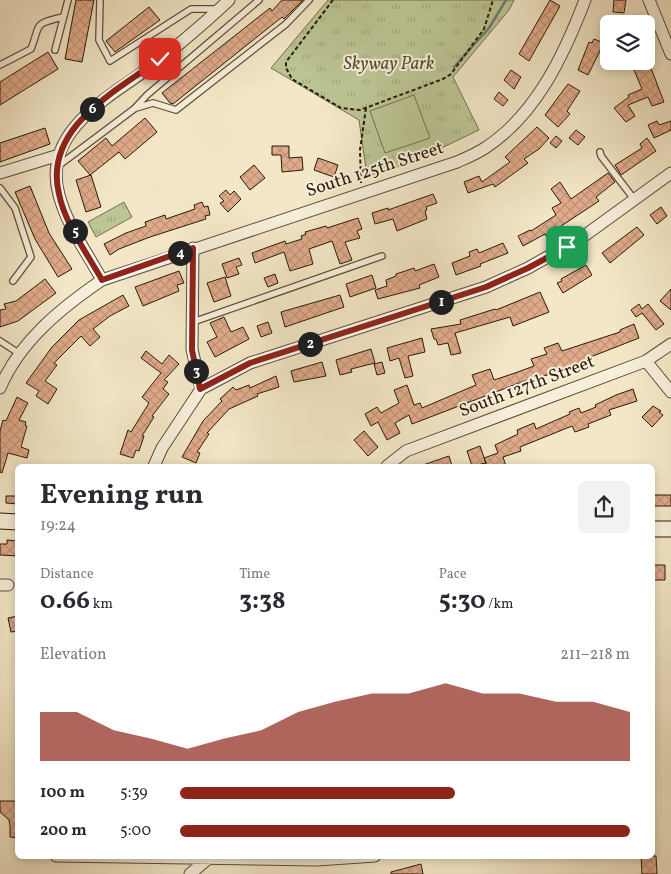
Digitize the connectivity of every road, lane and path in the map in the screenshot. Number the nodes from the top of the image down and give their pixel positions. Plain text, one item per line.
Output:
1 (68, 0) edge
2 (100, 0) edge
3 (229, 0) edge
4 (259, 0) edge
5 (309, 0) edge
6 (333, 0) edge
7 (494, 0) edge
8 (585, 0) edge
9 (649, 0) edge
10 (219, 10) junction
11 (64, 17) junction
12 (56, 50) dead end
13 (671, 54) edge
14 (0, 65) edge
15 (366, 108) junction
16 (134, 109) junction
17 (600, 152) dead end
18 (58, 161) junction
19 (0, 173) edge
20 (671, 173) edge
21 (0, 188) edge
22 (361, 193) junction
23 (634, 198) junction
24 (193, 248) junction
25 (382, 256) dead end
26 (102, 280) junction
27 (13, 281) dead end
28 (193, 322) junction
29 (0, 341) edge
30 (671, 344) edge
31 (20, 354) junction
32 (646, 361) junction
33 (0, 388) edge
34 (200, 389) junction
35 (671, 392) edge
36 (155, 464) edge
37 (390, 464) edge
38 (0, 521) edge
39 (15, 522) edge
40 (655, 529) edge
41 (671, 529) edge
42 (208, 859) edge
43 (190, 874) edge

1 - 11 lane
2 - 10 lane
3 - 10 street
4 - 16 lane
5 - 16 lane
6 - 15 path
7 - 15 path
8 - 22 street, South 125th Street
9 - 13 street
10 - 18 street
11 - 12 lane
11 - 14 lane
15 - 22 path
16 - 18 lane
17 - 23 lane
18 - 19 street
18 - 26 street
20 - 23 street
21 - 27 lane
22 - 24 street, South 125th Street
23 - 34 street
24 - 26 street, South 125th Street
24 - 28 street
25 - 28 lane
26 - 31 street, South 125th Street
28 - 34 street
29 - 31 lane
30 - 32 street, South 127th Street
31 - 33 street, South 125th Street
32 - 35 street
32 - 37 street, South 127th Street
34 - 36 street
38 - 39 street
40 - 41 street
42 - 43 street

